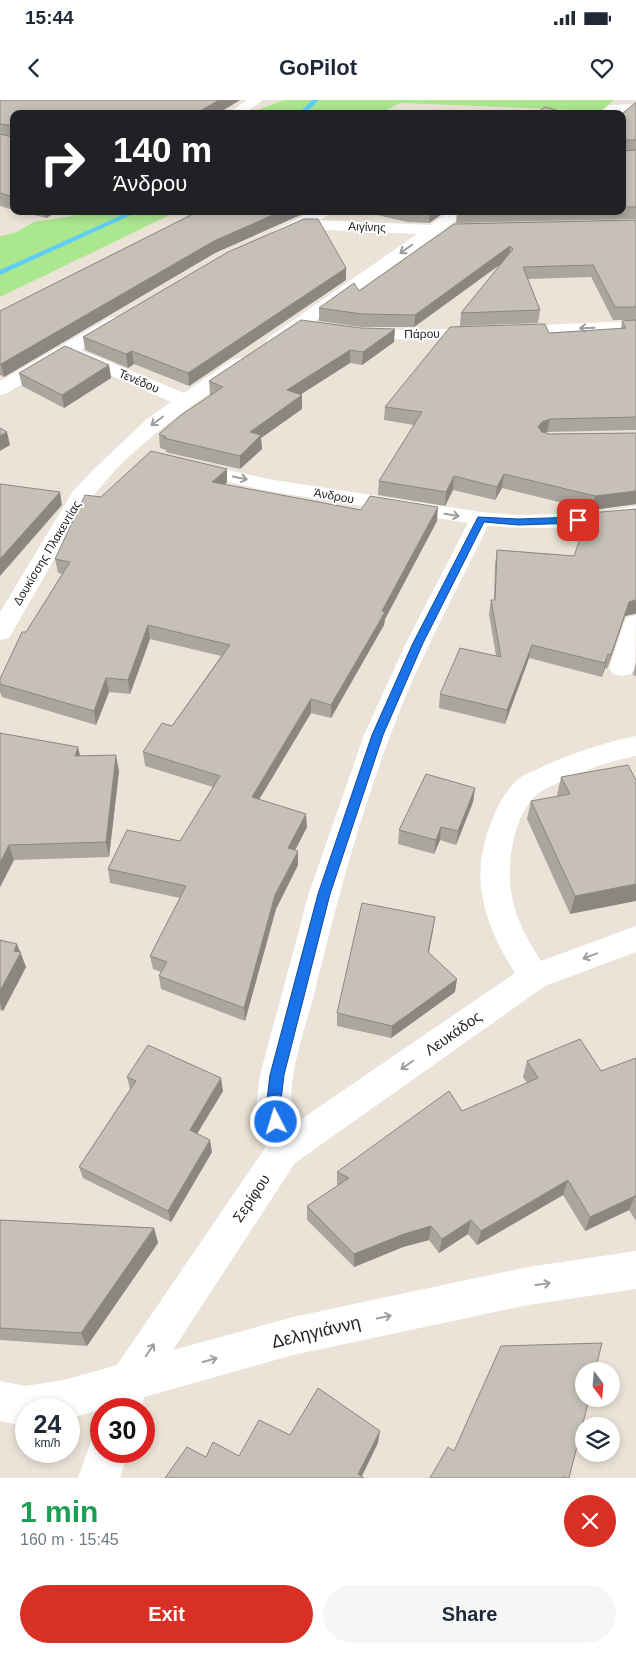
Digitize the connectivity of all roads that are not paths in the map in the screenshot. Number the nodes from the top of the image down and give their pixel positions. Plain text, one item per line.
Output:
1 (256, 100) edge
2 (611, 107) edge
3 (636, 108) edge
4 (240, 110) edge
5 (319, 215) edge
6 (461, 220) edge
7 (302, 224) junction
8 (433, 230) junction
9 (266, 240) edge
10 (133, 312) edge
11 (298, 325) junction
12 (636, 326) edge
13 (66, 350) junction
14 (0, 389) edge
15 (185, 401) junction
16 (125, 449) junction
17 (636, 513) edge
18 (481, 519) junction
19 (636, 623) edge
20 (0, 632) edge
21 (622, 668) dead end
22 (636, 746) edge
23 (636, 939) edge
24 (534, 977) junction
25 (283, 1151) junction
26 (636, 1270) edge
27 (125, 1395) edge
28 (0, 1402) edge
29 (104, 1463) edge
30 (99, 1478) edge

1 - 4 street
2 - 3 street
5 - 7 street
6 - 8 street, Δουκίσσης Πλακεντίας
7 - 8 street, Αιγίνης
7 - 9 street
8 -> 11 street, Δουκίσσης Πλακεντίας
10 - 13 street
12 -> 11 street, Πάρου
11 - 15 street, Δουκίσσης Πλακεντίας
13 - 14 street
13 - 15 street, Τενέδου
15 -> 16 street, Δουκίσσης Πλακεντίας
16 -> 18 street, Άνδρου
16 - 20 street, Δουκίσσης Πλακεντίας
17 - 18 street, Άνδρου
18 - 25 street
19 - 21 street
22 - 24 street
23 -> 24 street, Λευκάδος
24 -> 25 street, Λευκάδος
27 -> 25 street, Σερίφου
27 -> 26 street, Δεληγιάννη
27 - 28 street, Δεληγιάννη
29 - 30 street

